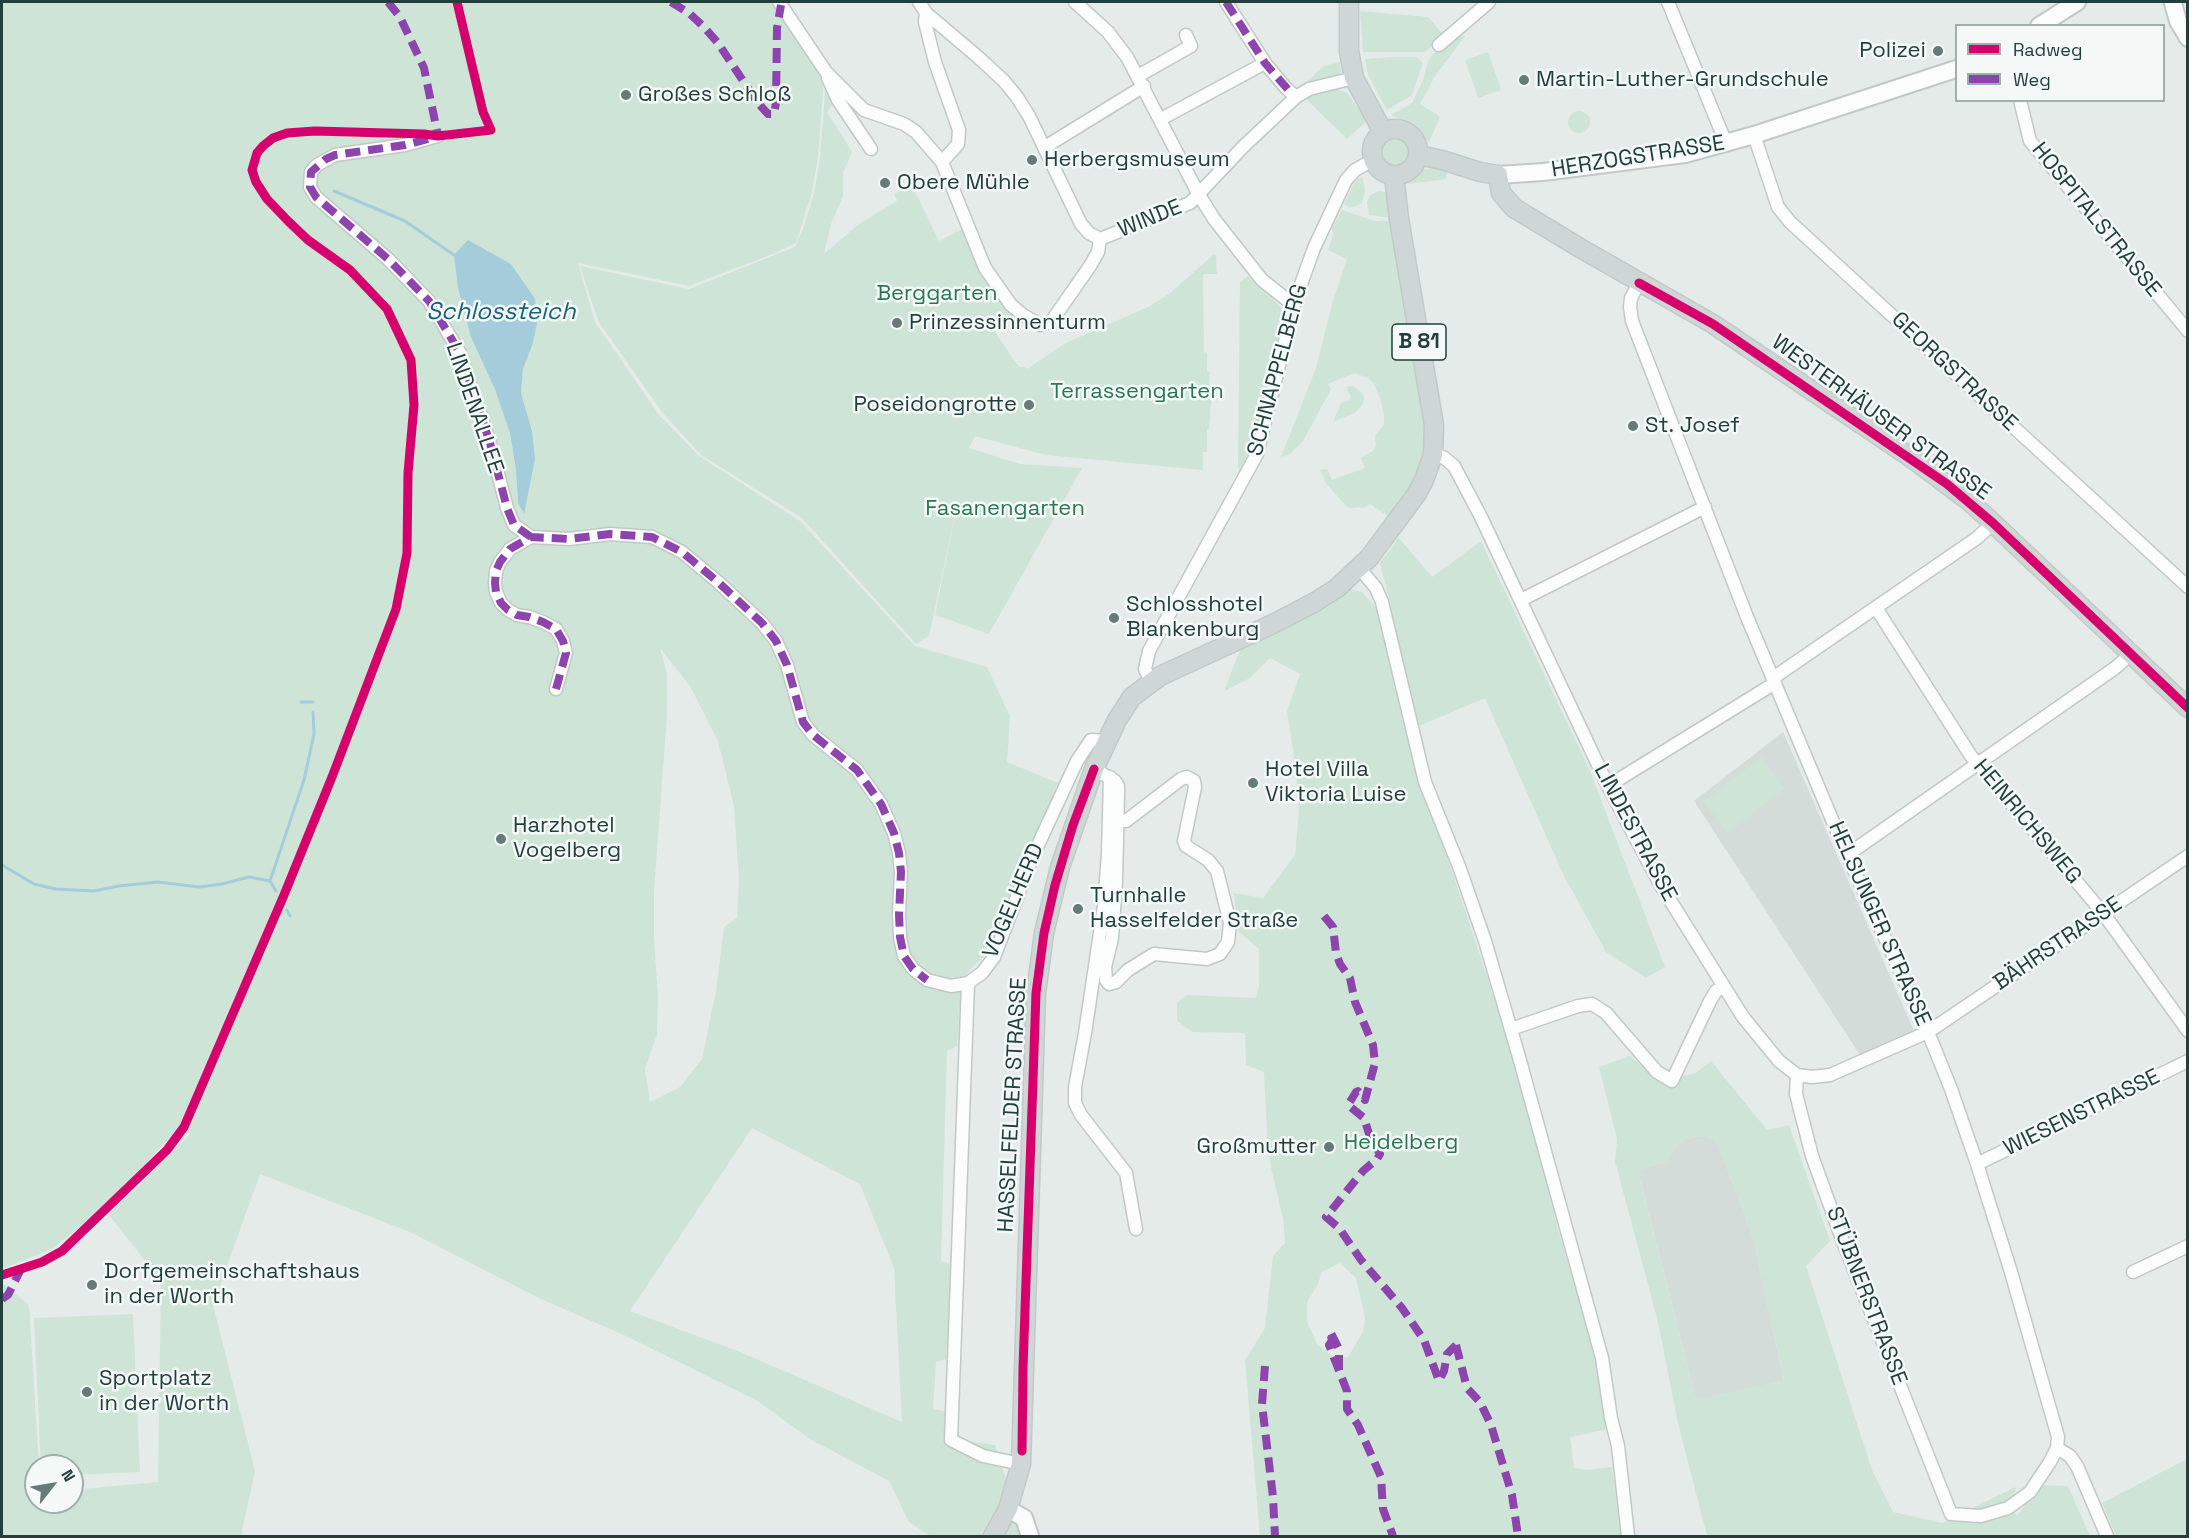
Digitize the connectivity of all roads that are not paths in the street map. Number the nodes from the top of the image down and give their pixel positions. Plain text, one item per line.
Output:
1 (779, 2) edge
2 (919, 2) edge
3 (1075, 2) edge
4 (1226, 2) edge
5 (1349, 2) edge
6 (1489, 2) edge
7 (1668, 2) edge
8 (2077, 2) edge
9 (2170, 2) edge
10 (926, 13) junction
11 (2042, 24) edge
12 (1186, 35) dead end
13 (2187, 38) edge
14 (1439, 45) dead end
15 (1265, 63) junction
16 (1955, 69) edge
17 (826, 72) junction
18 (1354, 78) junction
19 (1141, 81) junction
20 (1296, 96) junction
21 (2020, 102) edge
22 (1161, 119) junction
23 (1383, 132) junction
24 (1754, 135) junction
25 (438, 136) dead end
26 (1726, 143) junction
27 (1045, 147) junction
28 (871, 150) dead end
29 (1418, 155) junction
30 (1373, 160) junction
31 (942, 162) junction
32 (1394, 175) junction
33 (1498, 175) junction
34 (1199, 195) junction
35 (1100, 239) junction
36 (1640, 283) junction
37 (1295, 301) junction
38 (2187, 331) edge
39 (1433, 455) junction
40 (1705, 507) junction
41 (1993, 523) junction
42 (531, 537) junction
43 (1360, 569) junction
44 (2187, 586) edge
45 (1521, 600) junction
46 (1876, 608) junction
47 (2131, 654) junction
48 (1774, 680) junction
49 (1151, 682) junction
50 (556, 689) dead end
51 (2187, 708) edge
52 (1107, 741) junction
53 (1979, 764) junction
54 (1102, 773) junction
55 (1608, 786) junction
56 (1119, 820) junction
57 (1847, 855) junction
58 (2187, 856) edge
59 (2103, 913) junction
60 (968, 983) junction
61 (1723, 987) junction
62 (1511, 1029) junction
63 (2187, 1031) edge
64 (1928, 1032) junction
65 (2187, 1061) edge
66 (1797, 1075) junction
67 (1977, 1164) junction
68 (1136, 1229) dead end
69 (2187, 1245) edge
70 (2133, 1272) dead end
71 (2057, 1448) junction
72 (1021, 1464) junction
73 (1008, 1509) junction
74 (993, 1536) edge
75 (1030, 1536) edge
76 (1629, 1536) edge
77 (2107, 1536) edge

1 - 17 street
2 - 10 street
3 - 19 street
4 - 15 street
5 - 18 main road
6 - 14 street
7 - 26 street
8 - 11 street
9 - 13 street
10 - 27 street
10 - 31 street
12 - 19 street
15 - 20 street
15 - 22 street
16 - 24 street, HERZOGSTRASSE
17 - 28 street
17 - 31 street
18 - 20 street
18 - 23 main road
19 - 22 street
19 - 27 street
20 - 34 street, WINDE
21 - 38 street, HOSPITALSTRASSE
22 - 34 street
23 - 29 main road
23 - 30 main road
24 - 26 street, HERZOGSTRASSE
24 - 44 street, GEORGSTRASSE
25 - 42 street, LINDENALLEE
26 - 33 street, HERZOGSTRASSE
27 - 35 street
29 - 32 main road
29 - 33 main road, HERZOGSTRASSE
30 - 32 main road
30 - 37 street, SCHNAPPELBERG
31 - 35 street, WINDE
32 - 39 main road, HASSELFELDER STRASSE / B 81
33 - 36 main road, WESTERHÄUSER STRASSE
34 - 35 street, WINDE
34 - 37 street
36 - 40 street, HELSUNGER STRASSE
36 - 41 main road, WESTERHÄUSER STRASSE
37 - 49 street, SCHNAPPELBERG
39 - 43 main road, HASSELFELDER STRASSE / B 81
39 - 45 street, LINDESTRASSE
40 - 45 street
40 - 48 street, HELSUNGER STRASSE
41 - 46 street
41 - 47 main road, WESTERHÄUSER STRASSE
42 - 50 street
42 - 60 street, VOGELHERD
43 - 49 main road, HASSELFELDER STRASSE / B 81
43 - 62 street
45 - 55 street, LINDESTRASSE
46 - 48 street
46 - 53 street, HEINRICHSWEG
47 - 51 main road, WESTERHÄUSER STRASSE
47 - 53 street
48 - 55 street
48 - 57 street, HELSUNGER STRASSE
49 - 52 main road, HASSELFELDER STRASSE / B 81
52 - 54 main road, HASSELFELDER STRASSE / B 81
52 - 60 street, VOGELHERD
53 - 57 street
53 - 59 street, HEINRICHSWEG
54 - 56 street
54 - 68 street
54 - 72 main road, HASSELFELDER STRASSE / B 81
55 - 61 street, LINDESTRASSE
56 - 56 street
57 - 64 street, HELSUNGER STRASSE
58 - 59 street, BÄHRSTRASSE
59 - 63 street, HEINRICHSWEG
59 - 64 street, BÄHRSTRASSE
60 - 72 street, HASSELFELDER STRASSE
61 - 62 street
61 - 66 street, LINDESTRASSE
62 - 76 street
64 - 66 street
64 - 67 street, HELSUNGER STRASSE
65 - 67 street, WIESENSTRASSE
66 - 71 street, STÜBNERSTRASSE
67 - 71 street, HELSUNGER STRASSE
69 - 70 street
71 - 77 street
72 - 73 main road, HASSELFELDER STRASSE / B 81
73 - 74 main road, HASSELFELDER STRASSE / B 81
73 - 75 street

